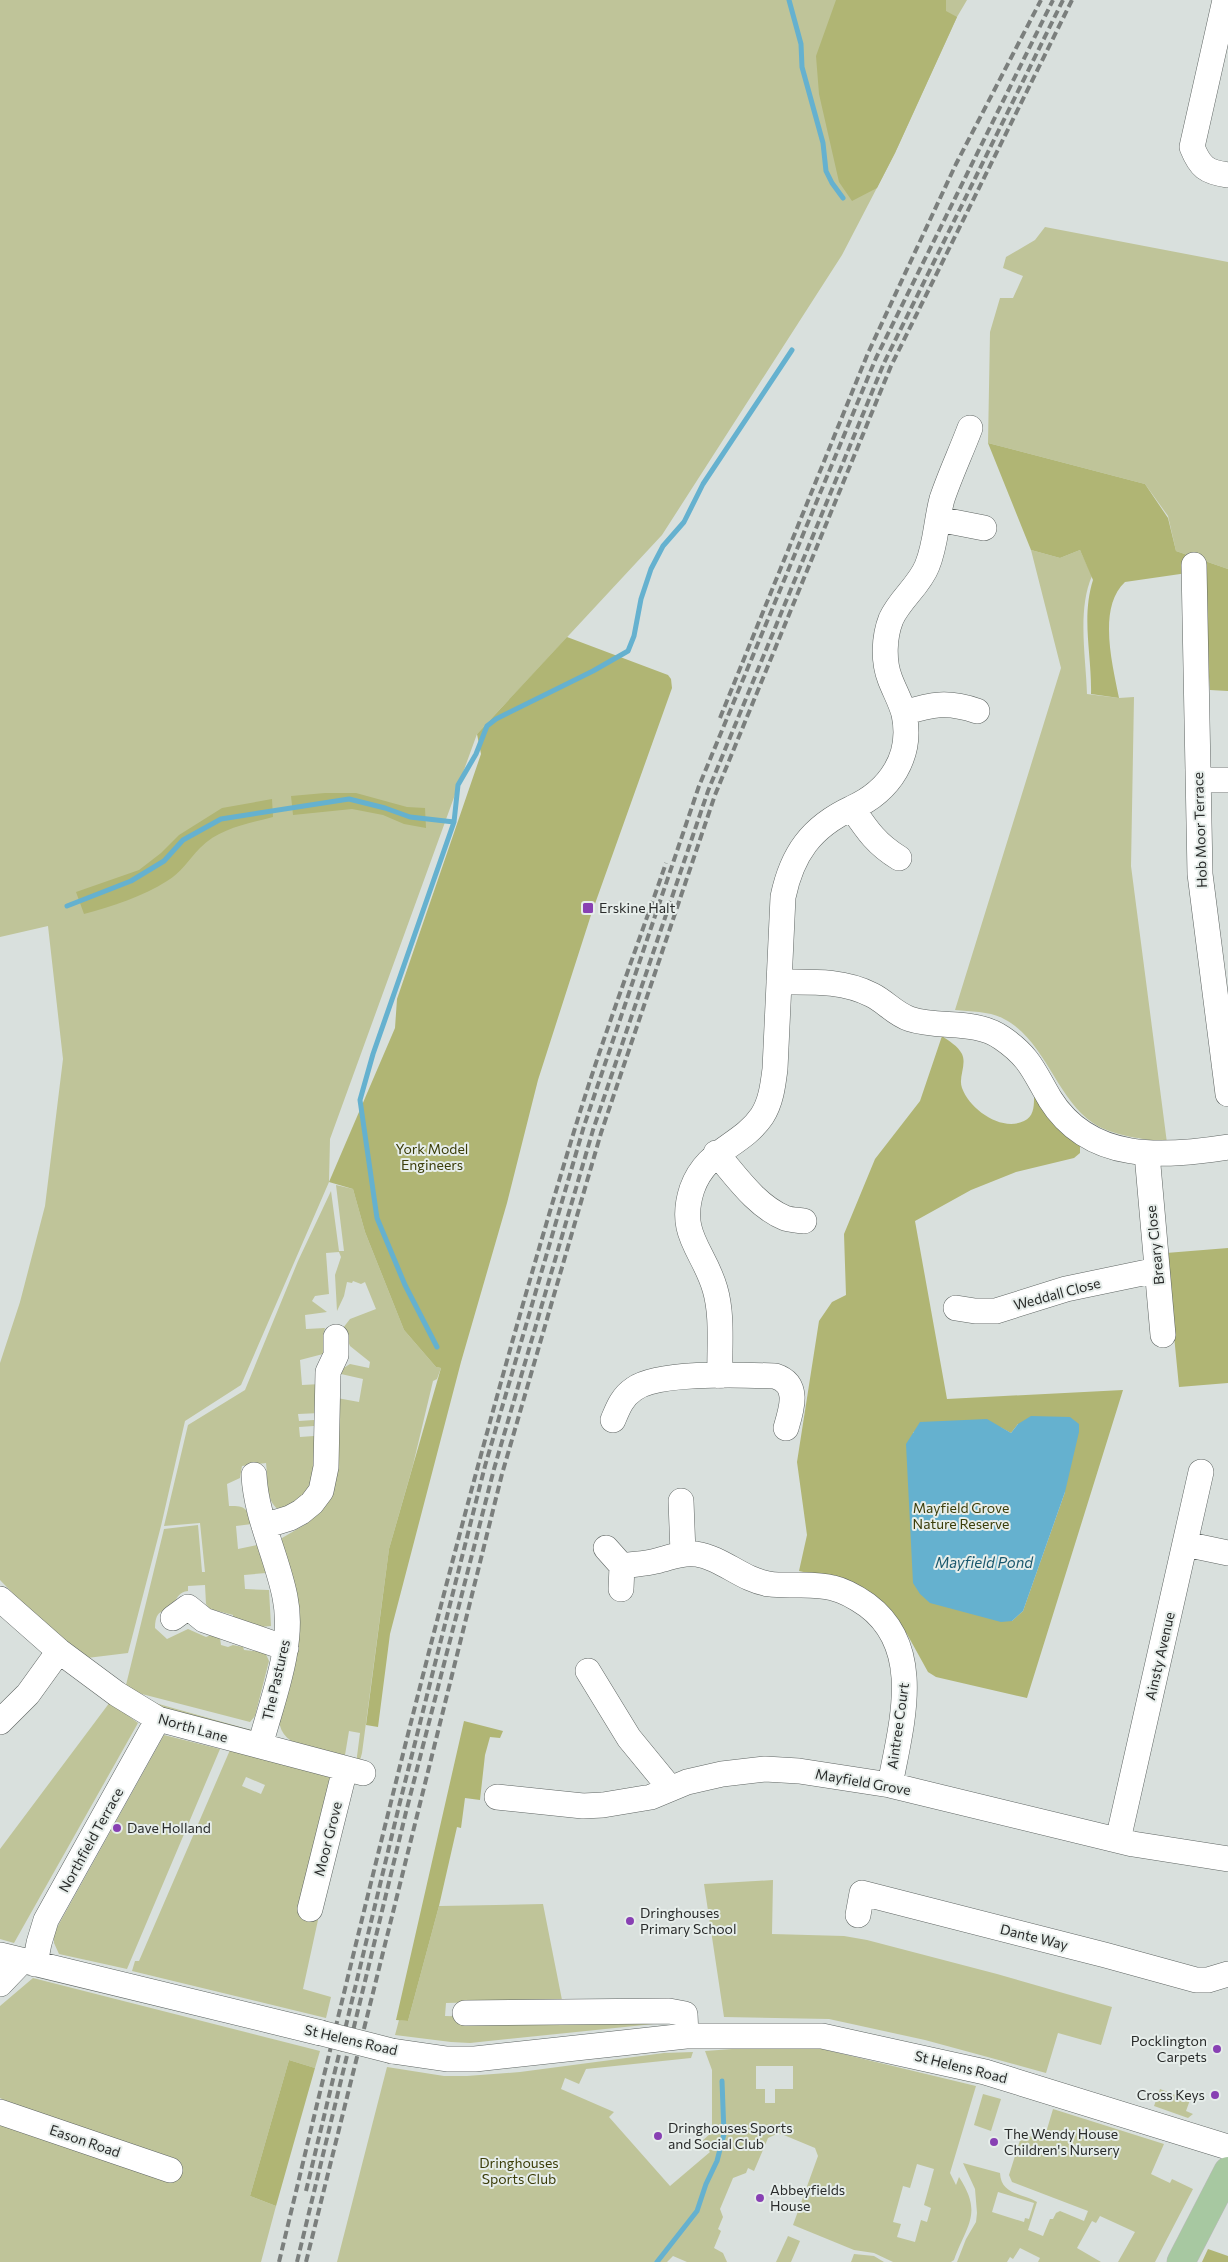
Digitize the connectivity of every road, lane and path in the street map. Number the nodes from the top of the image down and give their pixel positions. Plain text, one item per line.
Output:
1 (1225, 0) edge
2 (1228, 175) edge
3 (970, 428) dead end
4 (938, 519) junction
5 (984, 528) dead end
6 (1194, 565) dead end
7 (977, 711) dead end
8 (904, 713) junction
9 (1199, 780) junction
10 (1228, 780) edge
11 (852, 808) junction
12 (899, 858) dead end
13 (779, 982) junction
14 (1228, 1094) edge
15 (1228, 1146) edge
16 (716, 1153) junction
17 (1146, 1154) junction
18 (804, 1220) dead end
19 (1158, 1270) junction
20 (956, 1308) dead end
21 (1163, 1335) dead end
22 (336, 1337) dead end
23 (720, 1376) junction
24 (613, 1420) dead end
25 (786, 1428) dead end
26 (1201, 1472) dead end
27 (250, 1488) dead end
28 (681, 1501) dead end
29 (264, 1526) junction
30 (1185, 1544) junction
31 (683, 1553) junction
32 (1228, 1553) edge
33 (616, 1568) dead end
34 (0, 1599) edge
35 (173, 1618) dead end
36 (286, 1648) junction
37 (59, 1650) junction
38 (588, 1671) dead end
39 (158, 1719) junction
40 (0, 1722) edge
41 (260, 1746) junction
42 (354, 1771) joint
43 (890, 1785) junction
44 (670, 1788) junction
45 (497, 1797) dead end
46 (1118, 1840) junction
47 (1228, 1859) edge
48 (310, 1909) dead end
49 (858, 1915) dead end
50 (19, 1960) edge
51 (1228, 1974) edge
52 (0, 1984) edge
53 (466, 2013) dead end
54 (686, 2036) junction
55 (0, 2112) edge
56 (1228, 2147) edge
57 (170, 2170) dead end
58 (1228, 2171) edge
59 (1181, 2262) edge

1 - 2 street
3 - 4 street
4 - 5 street
4 - 8 street
6 - 9 street, Hob Moor Terrace
7 - 8 street
8 - 11 street
9 - 10 street
9 - 14 street, Hob Moor Terrace
11 - 12 street
11 - 13 street
13 - 16 street
13 - 17 street
15 - 17 street
16 - 18 street
16 - 23 street
17 - 19 street, Breary Close
19 - 20 street, Weddall Close
19 - 21 street, Breary Close
22 - 29 street
23 - 24 street
23 - 25 street
26 - 30 street, Ainsty Avenue
27 - 29 street, The Pastures
28 - 31 street
29 - 36 street, The Pastures
30 - 32 street
30 - 46 street, Ainsty Avenue
31 - 33 street, Aintree Court
31 - 43 street, Aintree Court
34 - 37 street, North Lane
35 - 36 street
36 - 41 street, The Pastures
37 - 39 street, North Lane
37 - 40 street
38 - 44 street
39 - 41 street, North Lane
39 - 50 street, Northfield Terrace
41 - 42 street, North Lane
42 - 48 street, Moor Grove
43 - 44 street, Mayfield Grove
43 - 46 street, Mayfield Grove
44 - 45 street, Mayfield Grove
46 - 47 street, Mayfield Grove
49 - 51 street, Dante Way
50 - 52 street
50 - 54 street, St Helens Road, bridge
53 - 54 street
54 - 56 street, St Helens Road
55 - 57 street, Eason Road
58 - 59 main road

